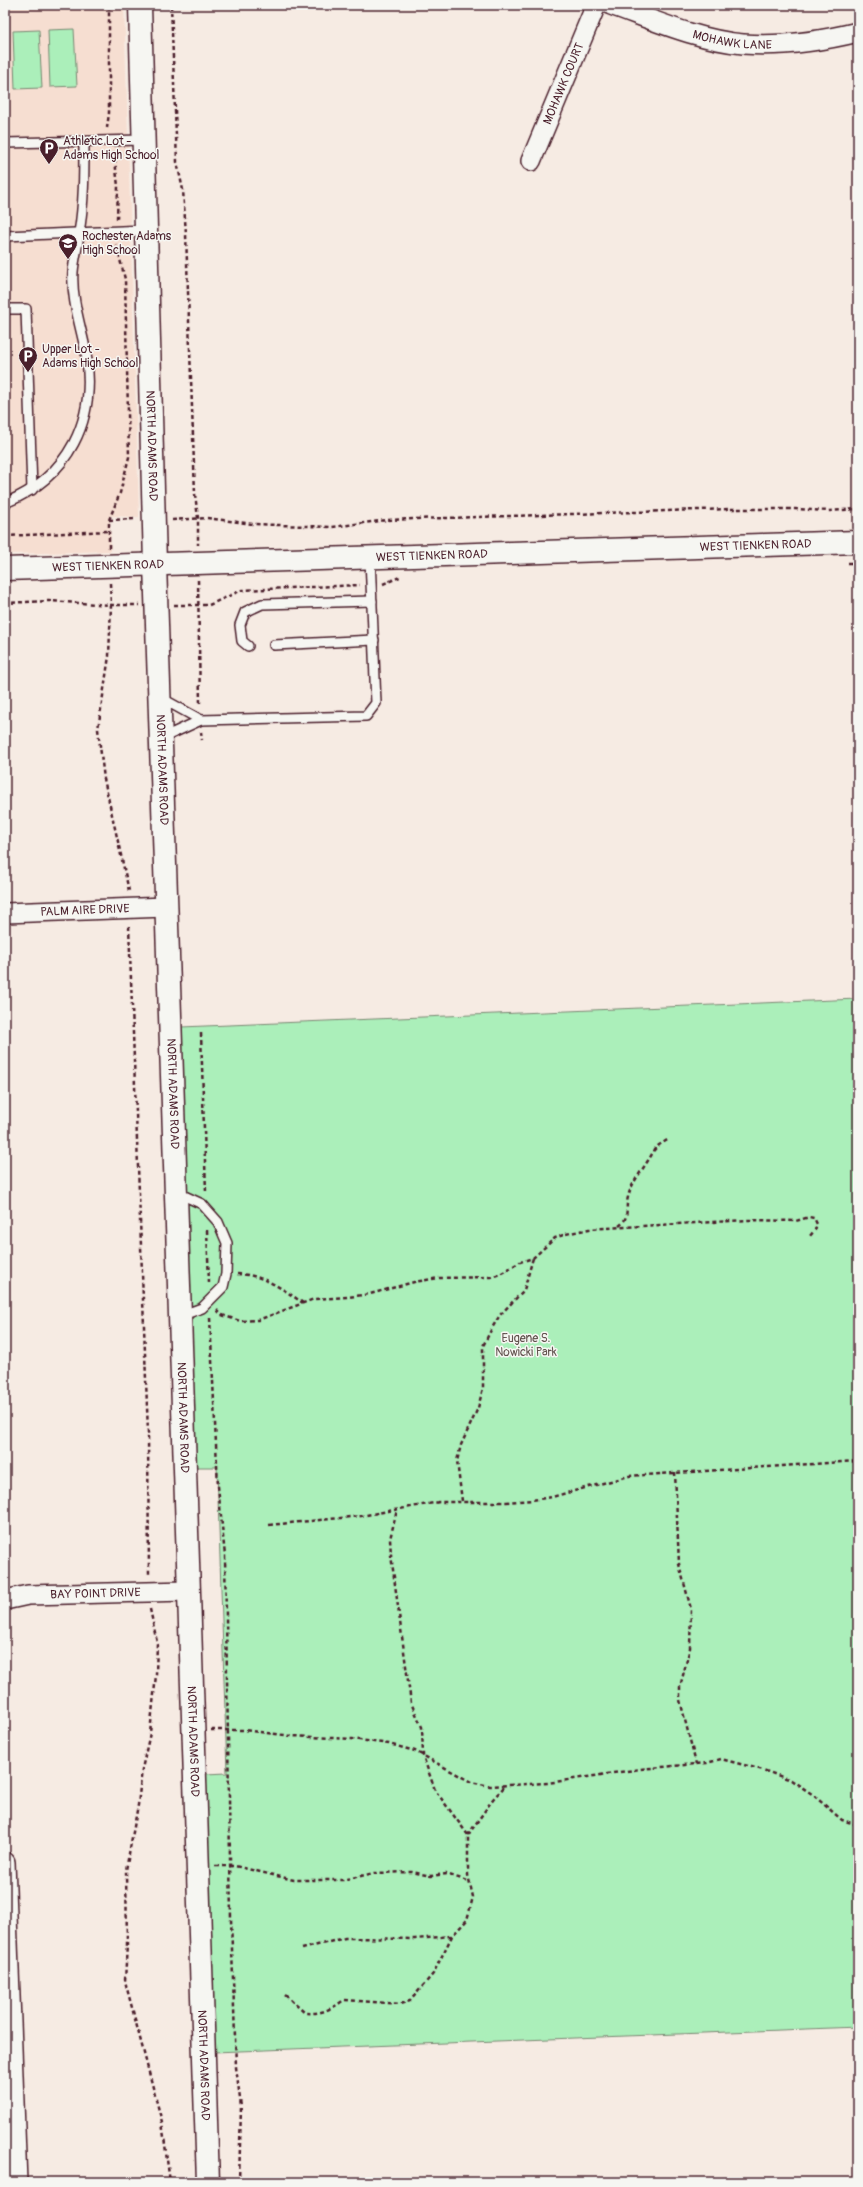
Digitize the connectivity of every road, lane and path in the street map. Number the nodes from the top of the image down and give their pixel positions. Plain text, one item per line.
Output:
1 (109, 5) edge
2 (140, 5) edge
3 (171, 5) edge
4 (596, 5) edge
5 (611, 5) edge
6 (858, 32) edge
7 (107, 128) dead end
8 (143, 140) junction
9 (84, 142) junction
10 (5, 144) edge
11 (115, 157) dead end
12 (531, 161) dead end
13 (117, 218) dead end
14 (144, 230) junction
15 (80, 233) junction
16 (5, 236) edge
17 (116, 242) dead end
18 (5, 309) edge
19 (32, 490) junction
20 (5, 502) edge
21 (858, 509) edge
22 (198, 518) junction
23 (108, 531) junction
24 (198, 534) dead end
25 (5, 536) edge
26 (108, 541) dead end
27 (858, 542) edge
28 (370, 558) junction
29 (155, 564) junction
30 (5, 569) edge
31 (110, 588) dead end
32 (197, 589) dead end
33 (372, 601) junction
34 (5, 602) edge
35 (110, 605) junction
36 (374, 640) junction
37 (274, 645) dead end
38 (248, 646) dead end
39 (161, 698) junction
40 (201, 720) junction
41 (162, 738) junction
42 (202, 740) dead end
43 (166, 907) junction
44 (130, 908) junction
45 (5, 913) edge
46 (201, 1033) dead end
47 (669, 1140) dead end
48 (176, 1192) junction
49 (206, 1209) junction
50 (619, 1227) junction
51 (809, 1237) dead end
52 (533, 1258) junction
53 (226, 1274) junction
54 (209, 1302) junction
55 (303, 1303) junction
56 (180, 1316) junction
57 (858, 1461) edge
58 (675, 1472) junction
59 (462, 1501) junction
60 (397, 1510) junction
61 (269, 1525) dead end
62 (187, 1591) junction
63 (148, 1592) junction
64 (5, 1600) edge
65 (228, 1730) junction
66 (192, 1731) junction
67 (422, 1756) junction
68 (696, 1764) junction
69 (505, 1786) junction
70 (858, 1825) edge
71 (468, 1835) junction
72 (5, 1862) edge
73 (197, 1866) junction
74 (230, 1866) junction
75 (469, 1881) junction
76 (452, 1936) junction
77 (302, 1949) dead end
78 (285, 1995) dead end
79 (8, 2050) edge
80 (17, 2182) edge
81 (170, 2182) edge
82 (208, 2182) edge
83 (238, 2182) edge

1 - 7 path
2 - 8 street, NORTH ADAMS ROAD
3 - 22 path
4 - 12 street, MOHAWK COURT
5 - 6 street, MOHAWK LANE
8 - 9 lane
8 - 14 street, NORTH ADAMS ROAD
9 - 10 lane
9 - 15 lane
11 - 13 path
14 - 15 lane
14 - 29 street, NORTH ADAMS ROAD
15 - 16 lane
15 - 19 lane
17 - 23 path
18 - 19 lane
19 - 20 lane
21 - 22 path
22 - 24 path
23 - 25 path
23 - 26 path
27 - 28 street, WEST TIENKEN ROAD
28 - 29 street, WEST TIENKEN ROAD
28 - 33 lane
29 - 30 street, WEST TIENKEN ROAD
29 - 39 street, NORTH ADAMS ROAD
31 - 35 path
32 - 40 path
33 - 36 lane
33 - 38 lane
34 - 35 path
35 - 44 path
36 - 37 lane
36 - 40 lane
39 - 40 lane
39 - 41 street, NORTH ADAMS ROAD
40 - 41 lane
40 - 42 path
41 - 43 street, NORTH ADAMS ROAD
43 - 44 street, PALM AIRE DRIVE
43 - 48 street, NORTH ADAMS ROAD
44 - 45 street, PALM AIRE DRIVE
44 - 63 path
46 - 49 path
47 - 50 path
48 - 49 lane
48 - 56 street, NORTH ADAMS ROAD
49 - 53 lane
49 - 54 path
50 - 51 path
50 - 52 path
52 - 55 path
52 - 59 path
53 - 54 lane
53 - 55 path
54 - 55 path
54 - 56 lane
54 - 65 path
56 - 62 street, NORTH ADAMS ROAD
57 - 58 path
58 - 59 path
58 - 68 path
59 - 60 path
60 - 61 path
60 - 67 path
62 - 63 street, BAY POINT DRIVE
62 - 66 street, NORTH ADAMS ROAD
63 - 64 street, BAY POINT DRIVE
63 - 81 path
65 - 66 path
65 - 67 path
65 - 74 path
66 - 73 street, NORTH ADAMS ROAD
67 - 69 path
67 - 71 path
68 - 69 path
68 - 70 path
69 - 71 path
71 - 75 path
72 - 79 street
73 - 74 path
73 - 82 street, NORTH ADAMS ROAD
74 - 75 path
74 - 83 path
75 - 76 path
76 - 77 path
76 - 78 path
79 - 80 street

